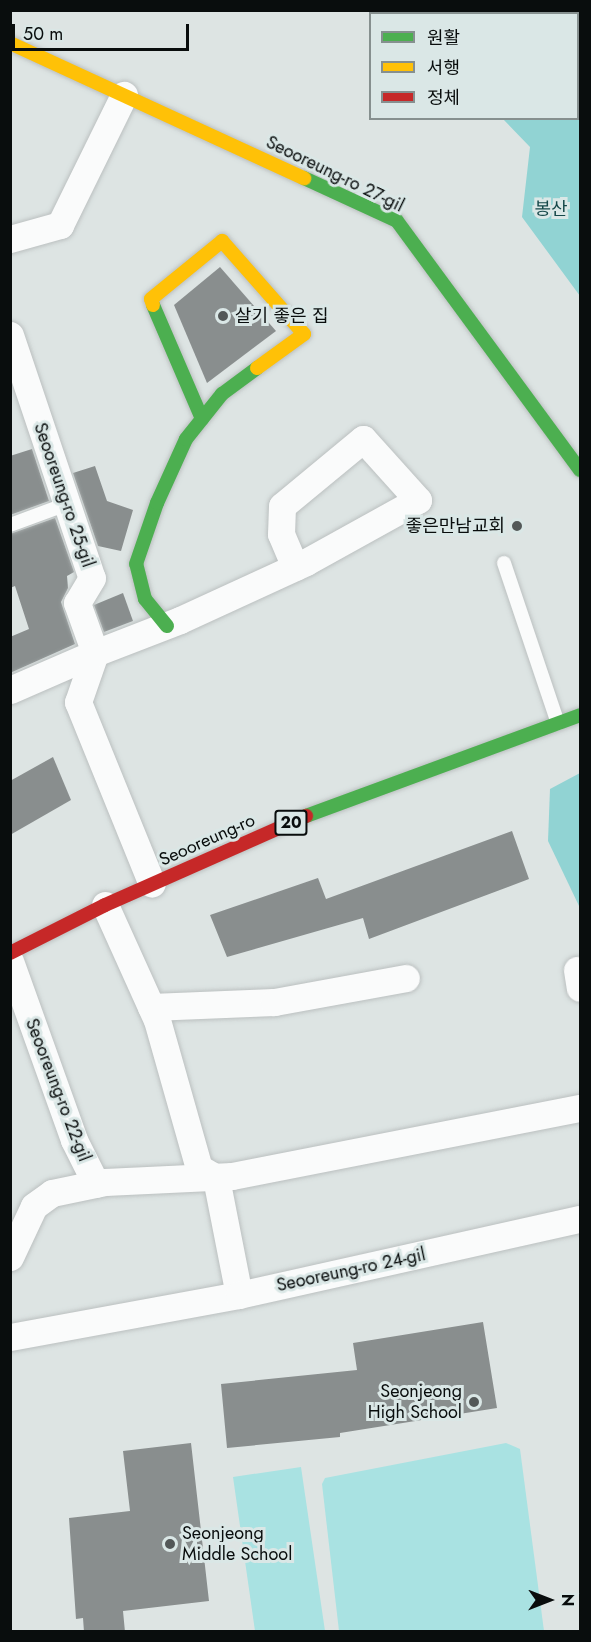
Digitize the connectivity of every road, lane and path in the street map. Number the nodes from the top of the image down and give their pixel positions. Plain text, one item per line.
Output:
1 (10, 43) edge
2 (124, 95) junction
3 (10, 239) edge
4 (10, 335) edge
5 (202, 419) junction
6 (580, 470) edge
7 (67, 504) junction
8 (10, 525) edge
9 (504, 563) dead end
10 (295, 567) junction
11 (167, 626) junction
12 (95, 652) junction
13 (10, 690) edge
14 (580, 716) edge
15 (558, 724) junction
16 (152, 884) junction
17 (105, 905) junction
18 (10, 953) edge
19 (10, 961) edge
20 (406, 978) dead end
21 (151, 1007) junction
22 (580, 1108) edge
23 (216, 1178) junction
24 (96, 1184) junction
25 (580, 1219) edge
26 (10, 1257) edge
27 (239, 1295) junction
28 (10, 1337) edge

1 - 2 street, Seooreung-ro 27-gil
2 - 3 street
2 - 6 street, Seooreung-ro 27-gil
4 - 7 street, Seooreung-ro 25-gil
5 - 5 street
5 - 11 street
7 - 8 lane
7 - 12 street, Seooreung-ro 25-gil
9 - 15 lane
10 - 10 street
10 - 11 street
11 - 12 street
12 - 13 street
12 - 16 street
14 - 15 street, Seooreung-ro / 20
15 - 16 street, Seooreung-ro / 20
16 - 17 street, Seooreung-ro / 20
17 - 18 street, Seooreung-ro / 20
17 - 21 street
19 - 24 street, Seooreung-ro 22-gil
20 - 21 street
21 - 23 street
22 - 23 street
23 - 24 street, Seooreung-ro 22-gil
23 - 27 street
24 - 26 street, Seooreung-ro 22-gil
25 - 27 street, Seooreung-ro 24-gil
27 - 28 street

